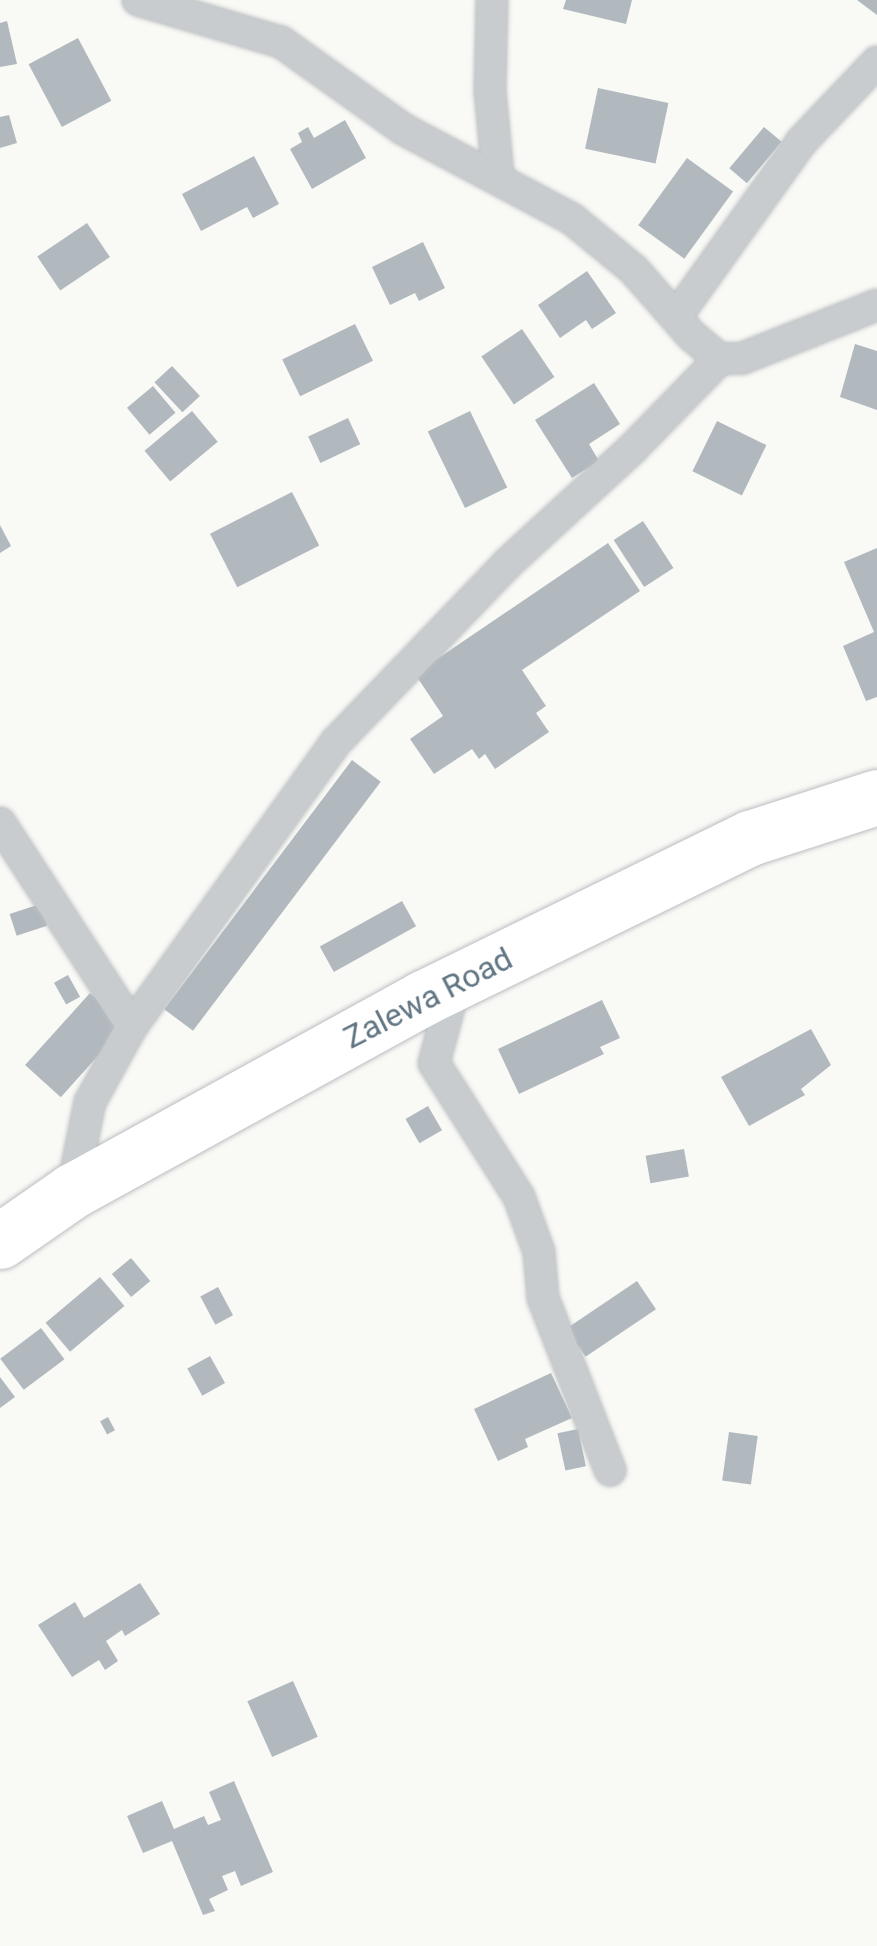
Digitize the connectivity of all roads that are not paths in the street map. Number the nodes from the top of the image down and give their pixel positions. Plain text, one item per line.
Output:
1 (138, 0) edge
2 (492, 0) edge
3 (877, 62) edge
4 (498, 176) junction
5 (877, 305) edge
6 (676, 317) junction
7 (720, 359) junction
8 (877, 797) edge
9 (0, 824) edge
10 (456, 982) junction
11 (132, 1026) junction
12 (72, 1191) junction
13 (0, 1242) edge
14 (610, 1470) dead end

1 - 4 street
2 - 4 street
3 - 6 street
4 - 6 street
5 - 7 street
6 - 7 street
7 - 11 street
8 - 10 highway, Zalewa Road
9 - 11 street
10 - 12 highway, Zalewa Road
10 - 14 street
11 - 12 street
12 - 13 highway, Zalewa Road

